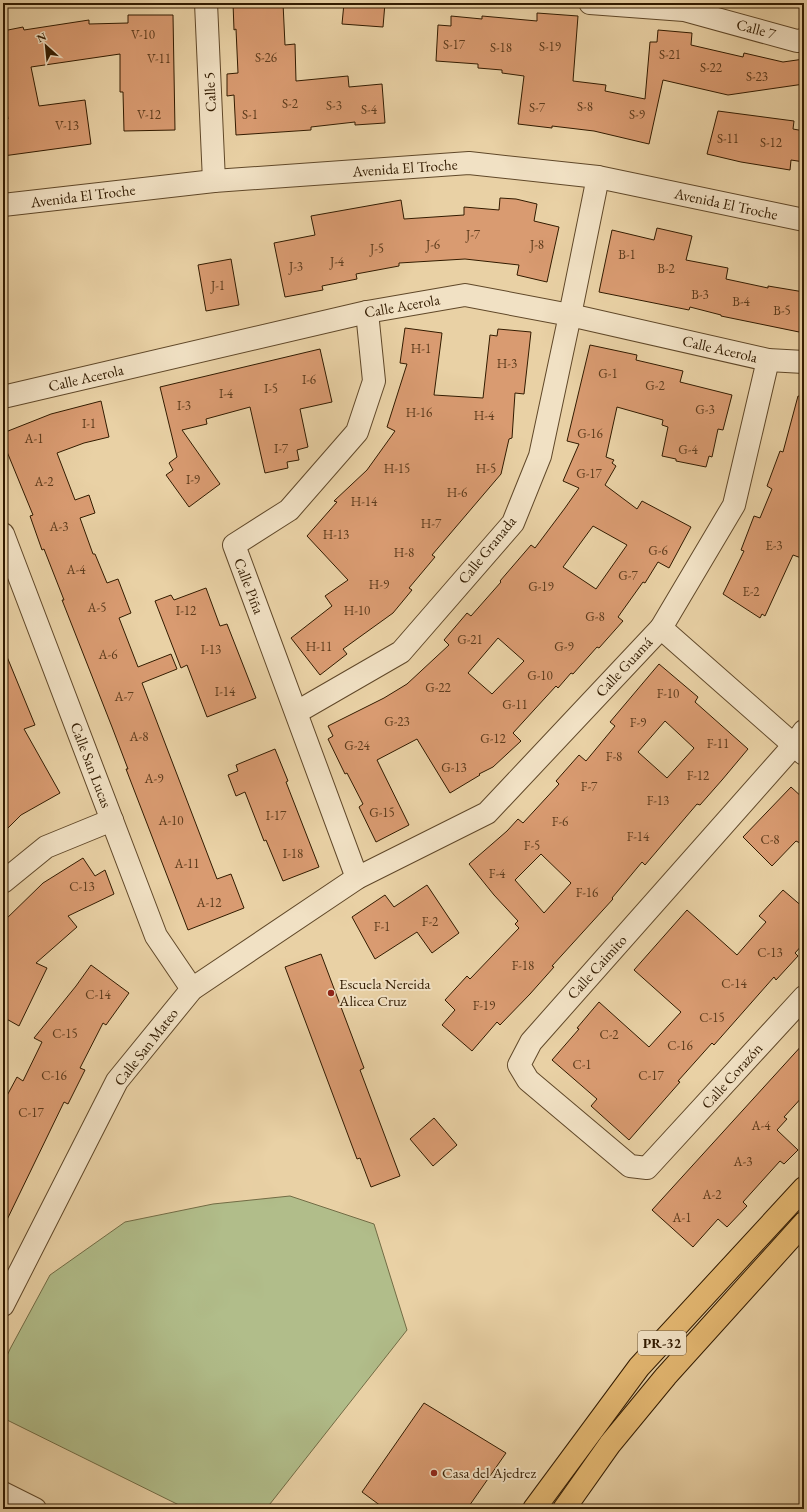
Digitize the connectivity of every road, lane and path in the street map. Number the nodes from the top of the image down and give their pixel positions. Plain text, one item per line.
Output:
1 (206, 3) edge
2 (590, 3) edge
3 (804, 40) edge
4 (598, 177) junction
5 (214, 181) junction
6 (3, 205) edge
7 (804, 220) edge
8 (366, 312) junction
9 (570, 315) junction
10 (768, 360) junction
11 (804, 362) edge
12 (3, 397) edge
13 (3, 534) edge
14 (661, 628) junction
15 (297, 712) junction
16 (801, 743) edge
17 (112, 820) junction
18 (357, 878) junction
19 (3, 882) edge
20 (192, 989) junction
21 (804, 997) edge
22 (660, 1155) joint
23 (804, 1188) edge
24 (804, 1223) edge
25 (3, 1305) edge
26 (680, 1323) junction
27 (699, 1338) junction
28 (3, 1493) edge
29 (35, 1509) edge
30 (534, 1509) edge
31 (564, 1509) edge

1 - 5 street, Calle 5
2 - 3 street, Calle 7
4 - 5 street, Avenida El Troche
4 - 7 street, Avenida El Troche
4 - 9 street, Calle Granada
5 - 6 street, Avenida El Troche
8 - 9 street, Calle Acerola
8 - 12 street, Calle Acerola
8 - 15 street, Calle Piña
9 - 10 street, Calle Acerola
9 - 15 street, Calle Granada
10 - 11 street, Calle Acerola
10 - 14 street, Calle Guamá
13 - 17 street, Calle San Lucas
14 - 16 street
14 - 18 street, Calle Guamá
15 - 18 street, Calle Piña
16 - 22 street, Calle Caimito
17 - 19 street
17 - 20 street, Calle San Lucas
18 - 20 street, Calle San Mateo
20 - 25 street, Calle San Mateo
21 - 22 street, Calle Corazón
23 - 26 main road, PR-32
24 - 27 main road, PR-32
26 - 27 main road
26 - 30 main road, PR-32
27 - 31 main road, PR-32
28 - 29 street

